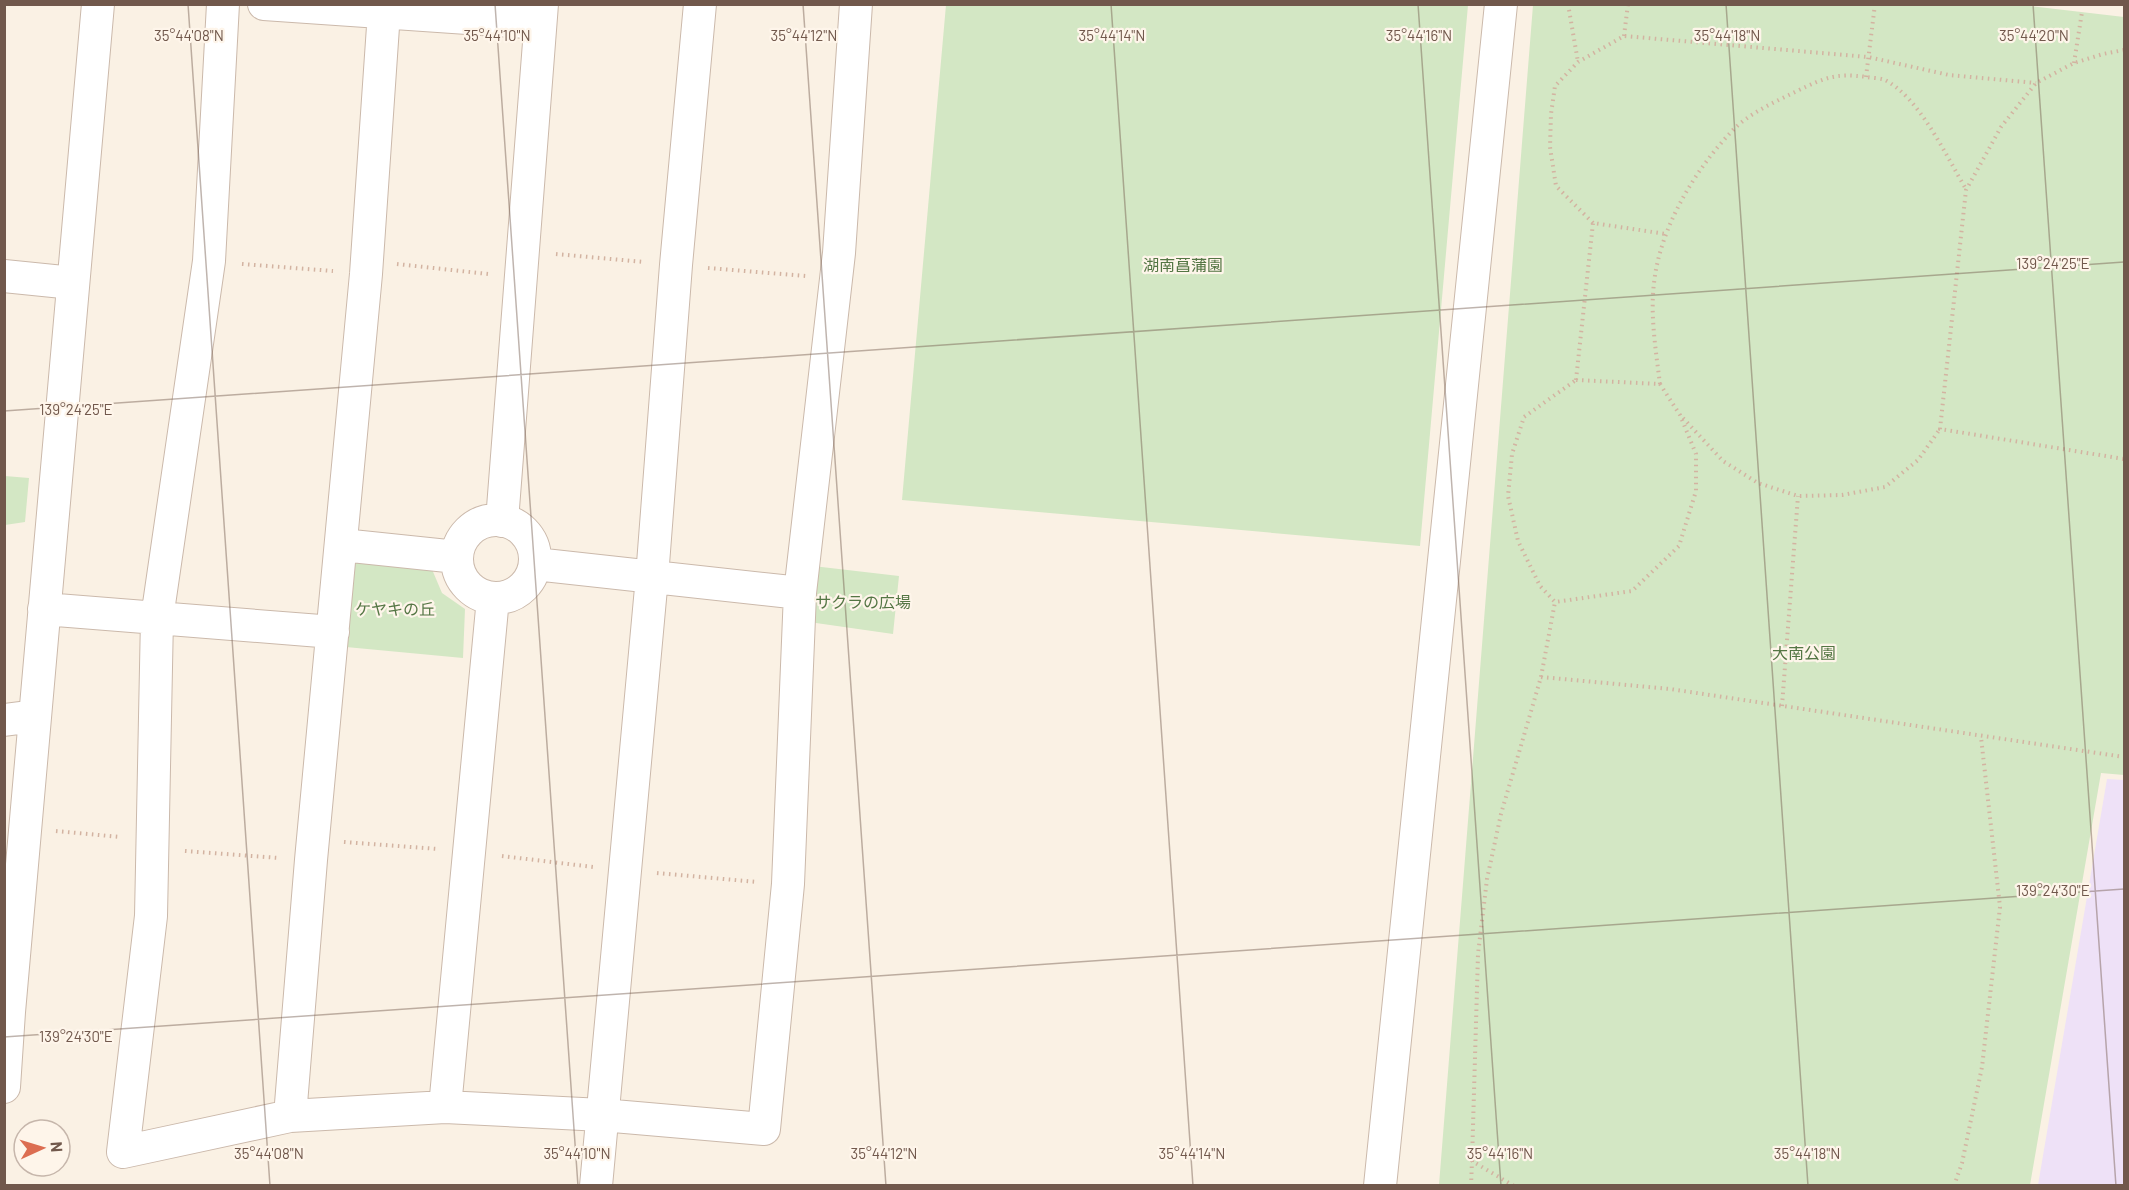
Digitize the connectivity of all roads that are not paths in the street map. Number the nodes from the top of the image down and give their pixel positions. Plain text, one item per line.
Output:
1 (98, 4) edge
2 (223, 4) edge
3 (264, 4) edge
4 (700, 4) edge
5 (856, 4) edge
6 (1501, 4) edge
7 (384, 12) junction
8 (541, 14) edge
9 (4, 276) edge
10 (73, 283) junction
11 (502, 521) junction
12 (342, 545) junction
13 (457, 557) junction
14 (535, 564) junction
15 (652, 577) junction
16 (800, 592) junction
17 (493, 598) junction
18 (44, 609) junction
19 (157, 618) junction
20 (333, 632) junction
21 (20, 718) edge
22 (7, 1012) edge
23 (4, 1087) edge
24 (445, 1107) junction
25 (602, 1115) junction
26 (290, 1116) junction
27 (597, 1185) edge
28 (1380, 1185) edge

1 - 10 street
2 - 19 street
3 - 7 street
4 - 15 street
5 - 16 street
6 - 28 street
7 - 8 street
7 - 12 street
8 - 11 street
9 - 10 street
10 - 18 street
11 - 13 street
11 - 14 street
12 - 13 street
12 - 20 street
13 - 17 street
14 - 15 street
14 - 17 street
15 - 16 street
15 - 25 street
16 - 25 street
17 - 24 street
18 - 19 street
18 - 21 street
19 - 20 street
19 - 26 street
20 - 26 street
21 - 22 street
22 - 23 street
24 - 25 street
24 - 26 street
25 - 27 street

